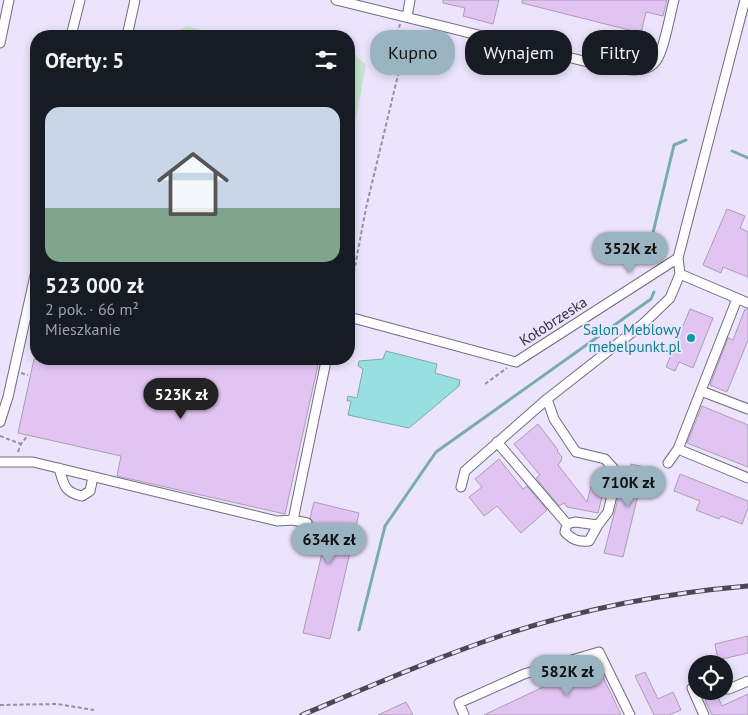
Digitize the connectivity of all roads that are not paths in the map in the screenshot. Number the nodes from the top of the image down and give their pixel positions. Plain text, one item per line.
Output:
1 (9, 0) edge
2 (80, 0) edge
3 (135, 0) edge
4 (336, 0) edge
5 (410, 0) edge
6 (674, 0) edge
7 (745, 0) edge
8 (404, 17) junction
9 (73, 30) edge
10 (128, 30) edge
11 (0, 44) edge
12 (678, 258) junction
13 (680, 274) junction
14 (30, 299) edge
15 (737, 299) junction
16 (748, 303) edge
17 (355, 319) edge
18 (325, 365) edge
19 (701, 391) junction
20 (547, 399) junction
21 (748, 409) edge
22 (0, 422) edge
23 (497, 442) junction
24 (678, 450) junction
25 (0, 462) edge
26 (668, 464) dead end
27 (59, 468) junction
28 (93, 477) junction
29 (748, 478) edge
30 (460, 488) dead end
31 (293, 520) junction
32 (307, 523) dead end
33 (567, 524) junction
34 (598, 525) junction
35 (748, 681) edge
36 (733, 687) edge
37 (698, 700) edge
38 (464, 715) edge
39 (630, 715) edge
40 (704, 715) edge

1 - 11 street
2 - 9 street
3 - 10 street
4 - 8 street
5 - 8 street
6 - 8 street
7 - 12 street
12 - 13 street
12 - 17 street, Kołobrzeska
13 - 15 street
13 - 20 street
14 - 22 street
15 - 16 street
15 - 19 street
18 - 31 street
19 - 21 street
19 - 24 street
20 - 23 street
20 - 34 street
23 - 30 street
23 - 33 street
24 - 26 street
24 - 29 street
25 - 27 street
27 - 28 street
27 - 28 street
28 - 31 street
31 - 32 street
33 - 34 street
33 - 34 street
35 - 36 street
37 - 40 street
38 - 39 street

